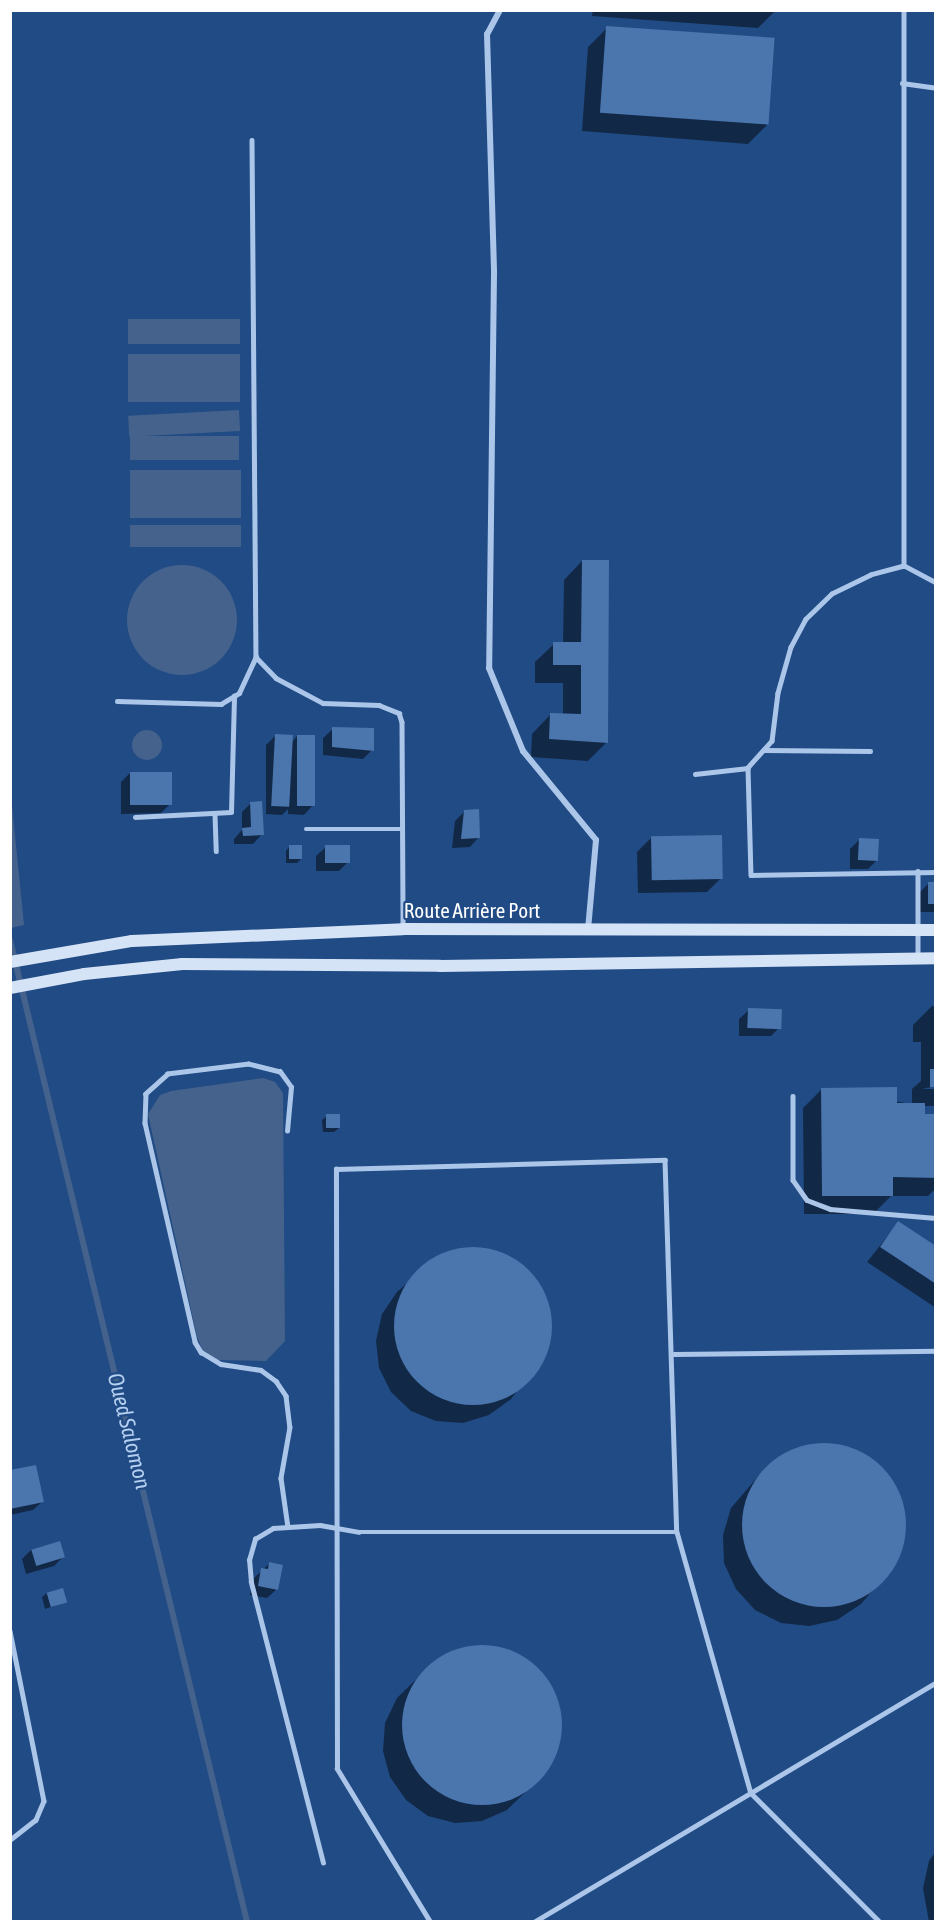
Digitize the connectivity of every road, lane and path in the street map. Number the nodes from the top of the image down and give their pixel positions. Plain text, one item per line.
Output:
1 (500, 10) edge
2 (904, 10) edge
3 (902, 83) junction
4 (936, 88) edge
5 (252, 140) dead end
6 (904, 566) junction
7 (936, 583) edge
8 (256, 657) junction
9 (234, 696) junction
10 (117, 700) dead end
11 (221, 704) junction
12 (233, 712) junction
13 (764, 750) junction
14 (870, 752) dead end
15 (748, 768) junction
16 (695, 774) dead end
17 (215, 814) junction
18 (135, 818) dead end
19 (306, 829) dead end
20 (403, 829) junction
21 (216, 851) dead end
22 (918, 872) junction
23 (936, 872) edge
24 (403, 929) junction
25 (588, 930) junction
26 (918, 930) junction
27 (936, 930) edge
28 (918, 958) junction
29 (936, 958) edge
30 (10, 962) edge
31 (10, 988) edge
32 (794, 1096) dead end
33 (287, 1131) dead end
34 (936, 1218) edge
35 (936, 1351) edge
36 (674, 1354) junction
37 (288, 1527) junction
38 (335, 1527) junction
39 (677, 1533) junction
40 (10, 1631) edge
41 (936, 1682) edge
42 (751, 1793) junction
43 (10, 1840) edge
44 (323, 1863) dead end
45 (430, 1922) edge
46 (534, 1922) edge
47 (880, 1922) edge

1 - 25 street
2 - 3 lane
3 - 4 lane
3 - 6 lane
5 - 8 lane
6 - 7 lane
6 - 13 lane
8 - 9 lane
8 - 20 lane
9 - 11 lane
9 - 12 lane
10 - 11 lane
11 - 12 lane
12 - 17 lane
13 - 14 lane
13 - 15 lane
15 - 16 lane
15 - 22 lane
17 - 18 lane
17 - 21 lane
19 - 20 lane
20 - 24 lane
22 - 23 lane
22 - 26 lane
24 - 25 street, Route Arrière Port
24 - 30 street, Route Arrière Port
25 - 26 street, Route Arrière Port
26 - 27 street, Route Arrière Port
26 - 28 lane
28 - 29 street
28 - 31 street
32 - 34 lane
33 - 37 lane
35 - 36 lane
36 - 38 lane
36 - 39 lane
37 - 38 lane
37 - 44 lane
38 - 39 lane
38 - 45 lane
39 - 42 lane
40 - 43 lane
41 - 42 lane
42 - 46 lane
42 - 47 lane

